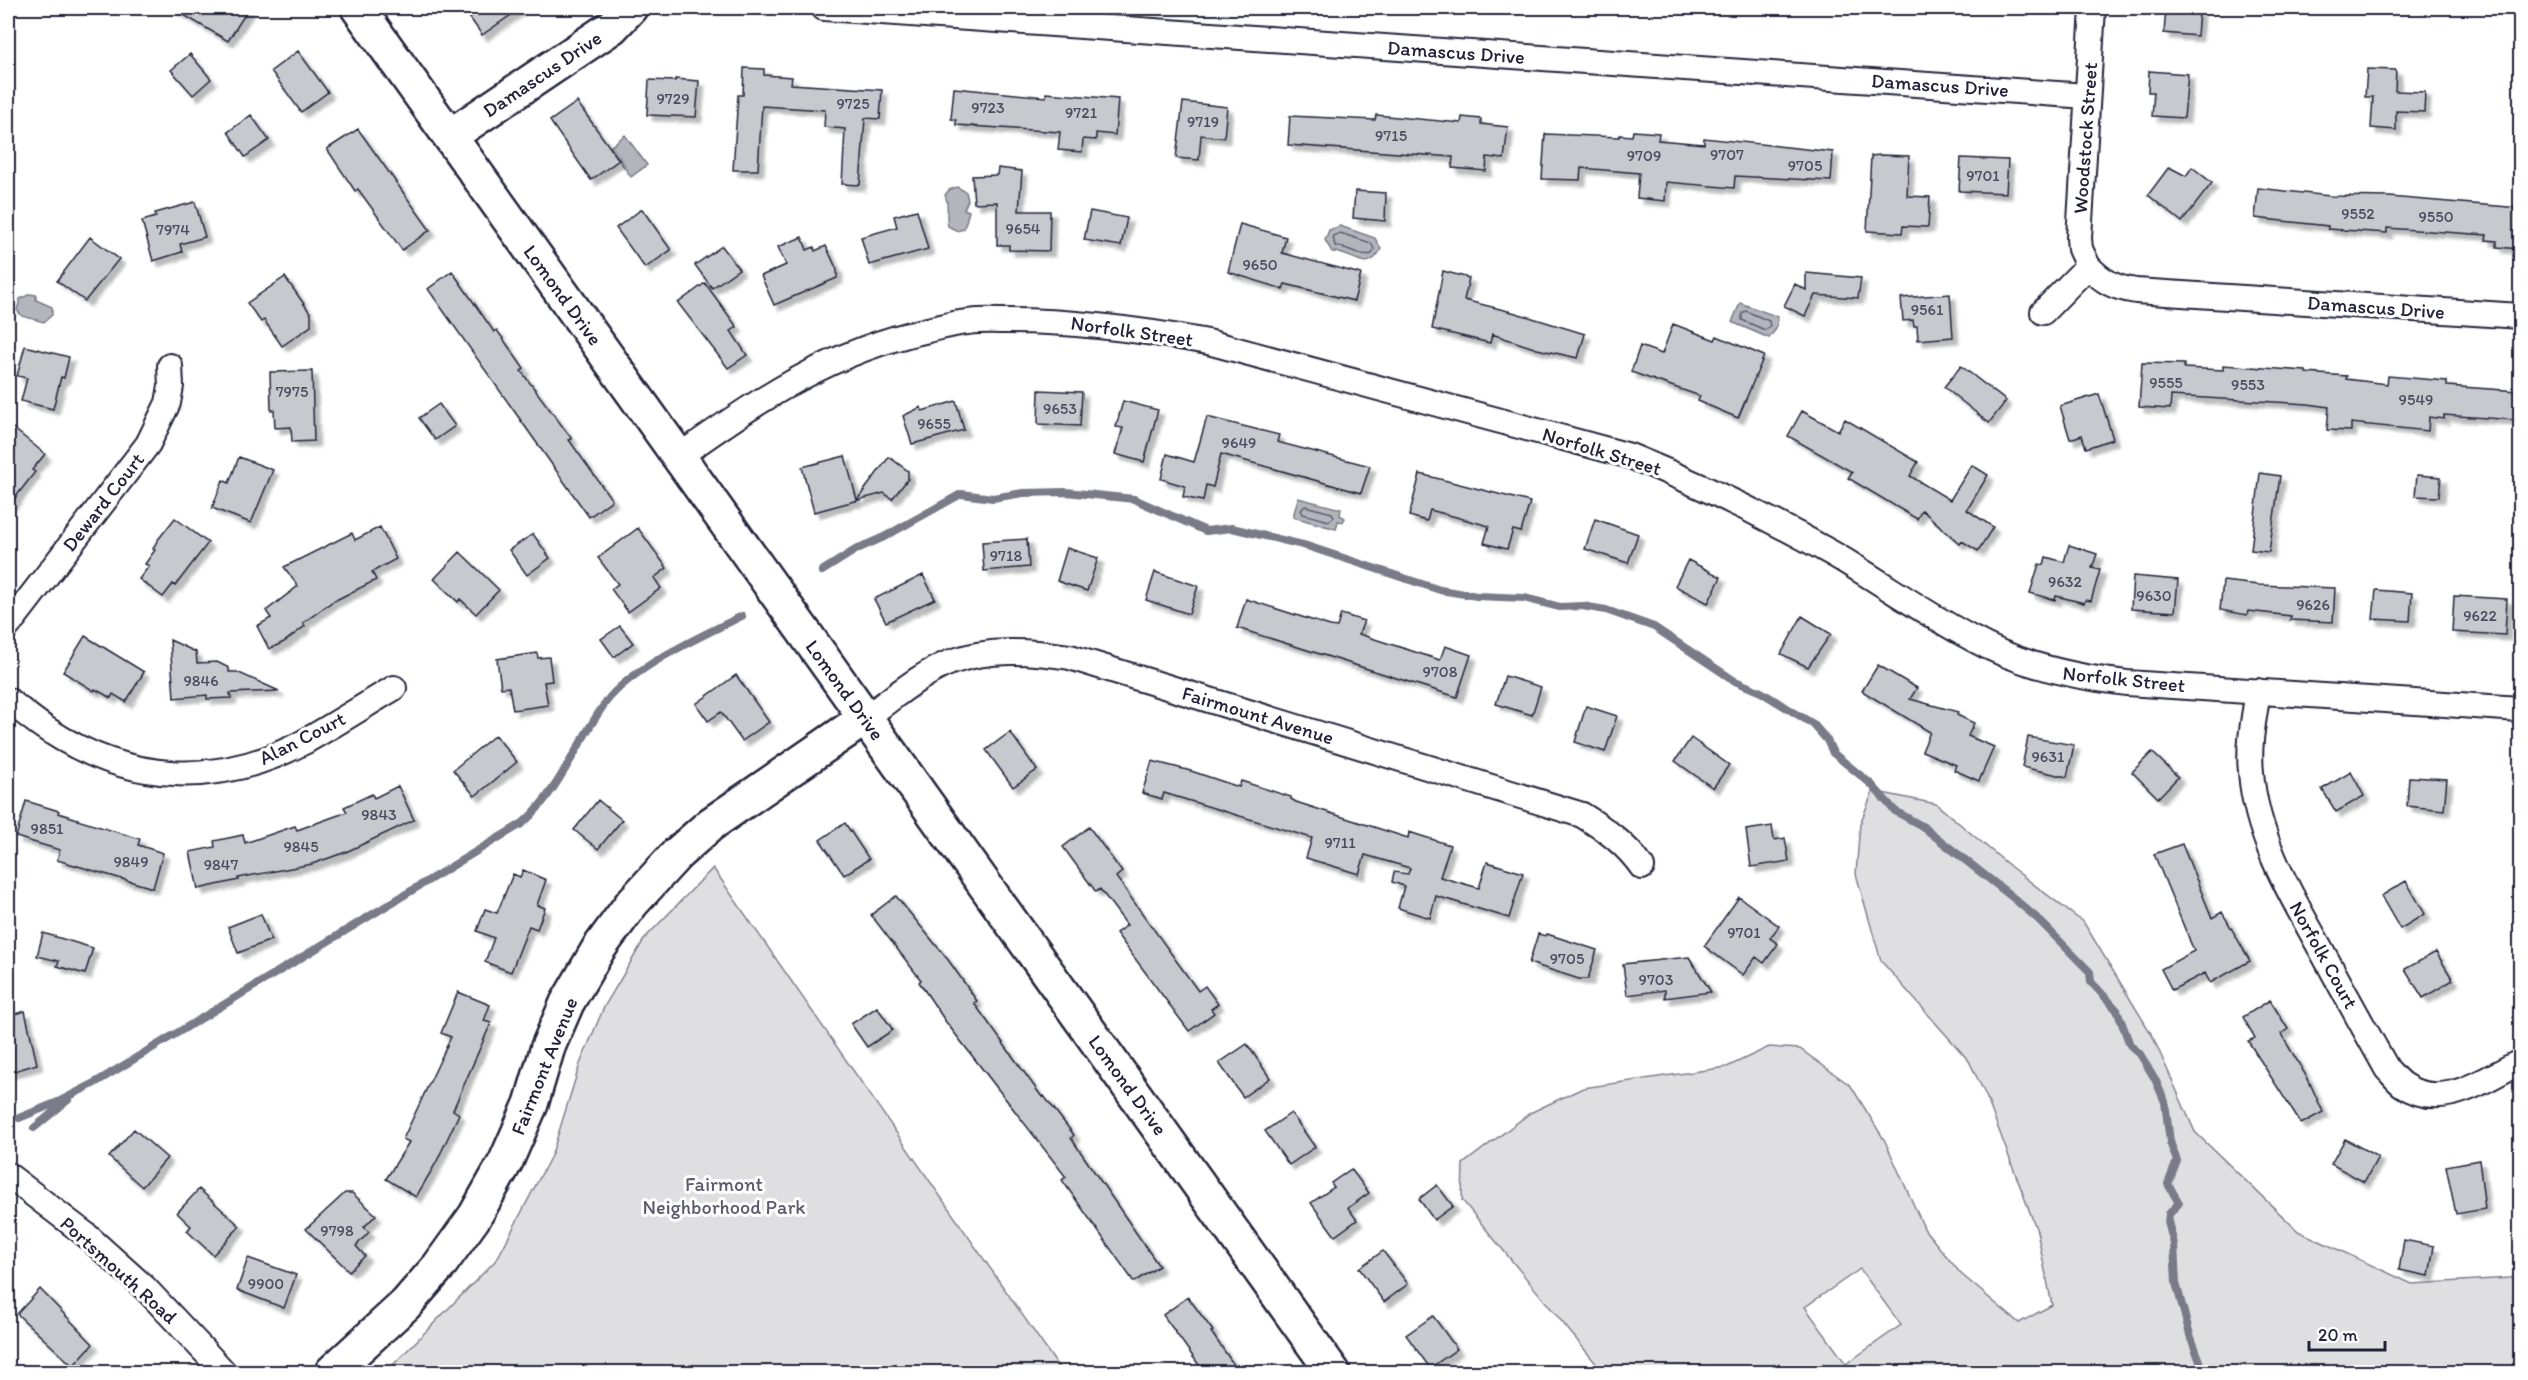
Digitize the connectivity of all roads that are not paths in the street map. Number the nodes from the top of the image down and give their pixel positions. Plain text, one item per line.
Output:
1 (358, 8) edge
2 (630, 8) edge
3 (824, 8) edge
4 (2094, 8) edge
5 (2087, 96) junction
6 (450, 136) junction
7 (2088, 266) junction
8 (2043, 312) dead end
9 (2520, 316) edge
10 (170, 366) dead end
11 (678, 457) junction
12 (8, 626) edge
13 (394, 688) dead end
14 (2258, 691) junction
15 (8, 700) edge
16 (2520, 709) edge
17 (865, 718) junction
18 (1642, 867) dead end
19 (2520, 1062) edge
20 (8, 1175) edge
21 (224, 1372) edge
22 (332, 1372) edge
23 (1333, 1372) edge

1 - 6 main road, Lomond Drive
2 - 6 main road, Damascus Drive
3 - 5 street, Damascus Drive
4 - 5 street, Woodstock Street
5 - 7 street, Woodstock Street
6 - 11 main road, Lomond Drive
7 - 8 street
7 - 9 street, Damascus Drive
10 - 12 street, Deward Court
11 - 14 street, Norfolk Street
11 - 17 main road, Lomond Drive
13 - 15 street, Alan Court
14 - 16 street, Norfolk Street
14 - 19 street, Norfolk Court
17 - 18 street, Fairmount Avenue
17 - 22 main road, Fairmont Avenue
17 - 23 main road, Lomond Drive
20 - 21 street, Portsmouth Road

